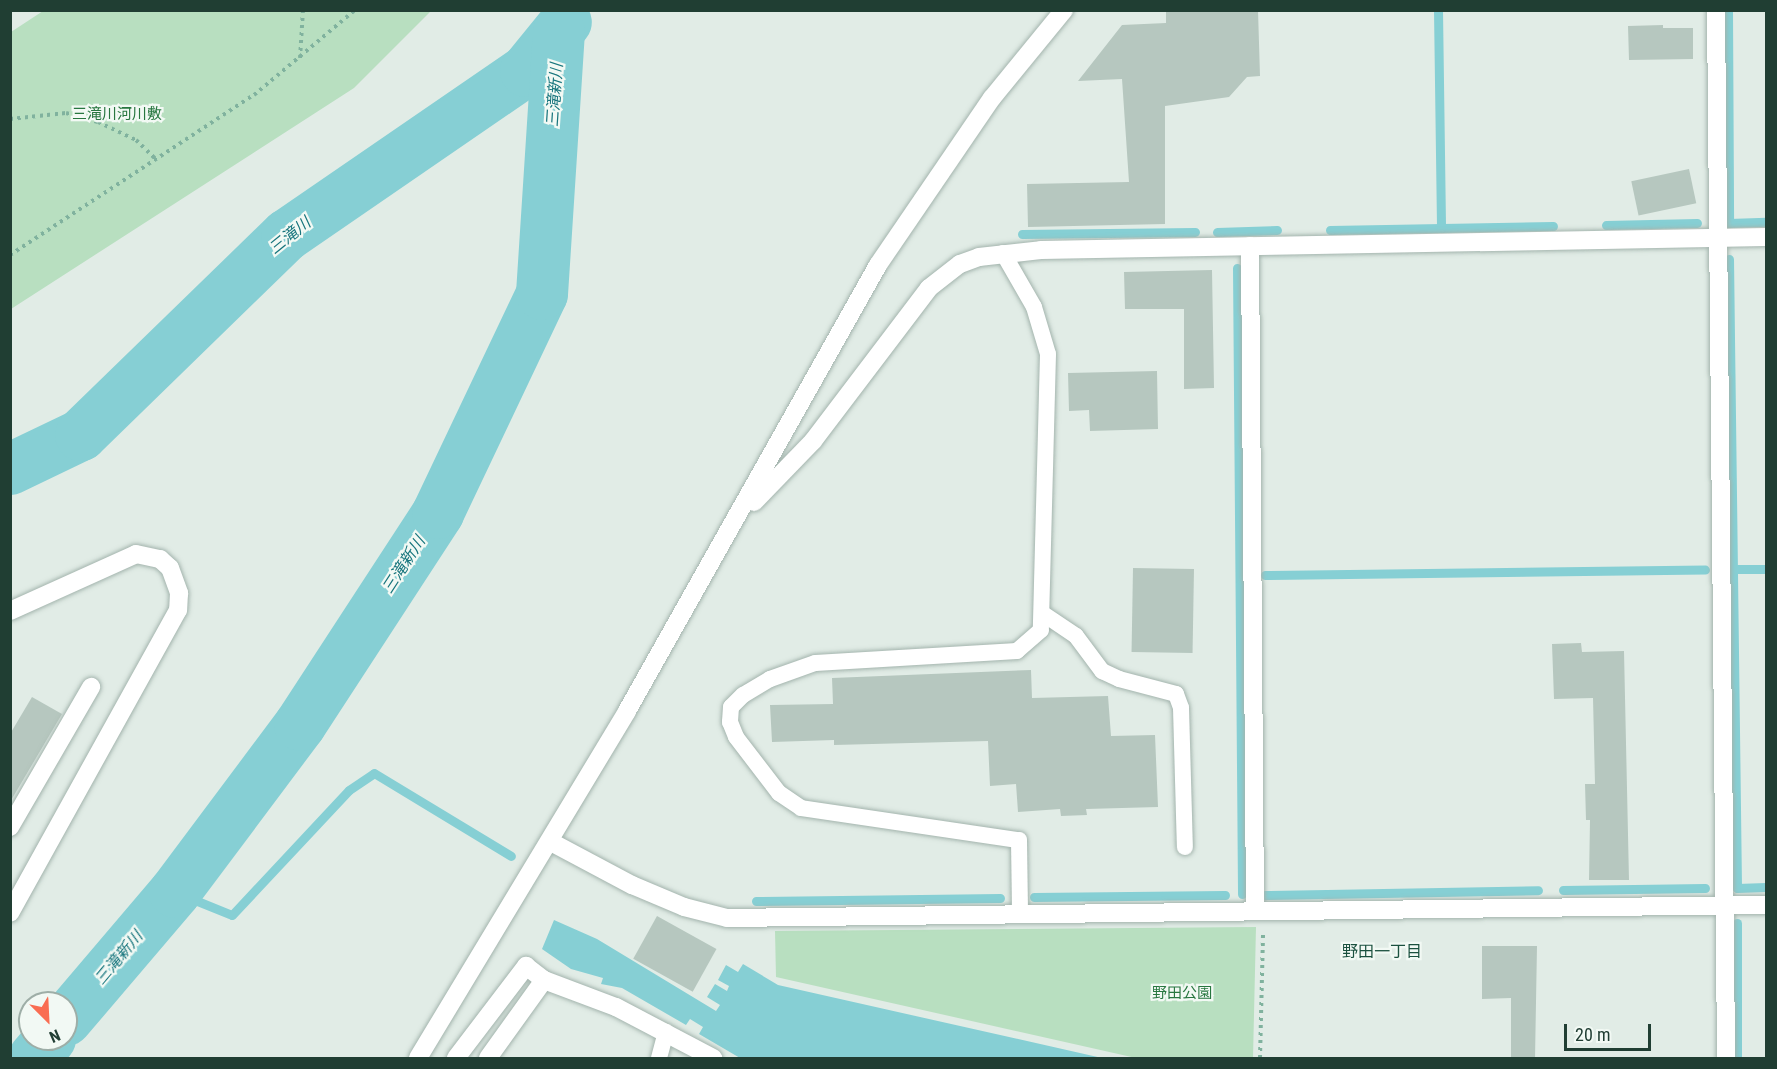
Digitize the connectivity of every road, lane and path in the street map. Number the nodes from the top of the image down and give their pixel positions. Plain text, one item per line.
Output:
1 (303, 10) edge
2 (355, 10) edge
3 (1064, 10) edge
4 (1716, 10) edge
5 (300, 58) junction
6 (10, 119) edge
7 (156, 159) junction
8 (1717, 237) junction
9 (1767, 237) edge
10 (1250, 246) junction
11 (1003, 253) junction
12 (10, 255) edge
13 (738, 519) junction
14 (10, 611) edge
15 (1042, 613) junction
16 (91, 687) dead end
17 (10, 827) edge
18 (551, 842) junction
19 (1185, 847) dead end
20 (1767, 905) edge
21 (1725, 906) junction
22 (1259, 909) junction
23 (10, 913) edge
24 (1020, 914) junction
25 (544, 980) junction
26 (666, 1032) junction
27 (418, 1059) edge
28 (456, 1059) edge
29 (488, 1059) edge
30 (659, 1059) edge
31 (713, 1059) edge
32 (1260, 1059) edge
33 (1726, 1059) edge

1 - 5 path
2 - 5 path
3 - 13 street
4 - 8 street
5 - 7 path
6 - 7 path
7 - 12 path
8 - 9 street
8 - 10 street
8 - 21 street
10 - 11 street
10 - 22 street
11 - 13 street
11 - 15 lane
13 - 18 street
14 - 23 street
15 - 19 lane
15 - 24 lane
16 - 17 street
18 - 24 street
18 - 27 street
20 - 21 street
21 - 22 street
21 - 33 street
22 - 24 street
22 - 32 path
25 - 26 street
25 - 28 street
25 - 29 street
26 - 30 lane
26 - 31 street

